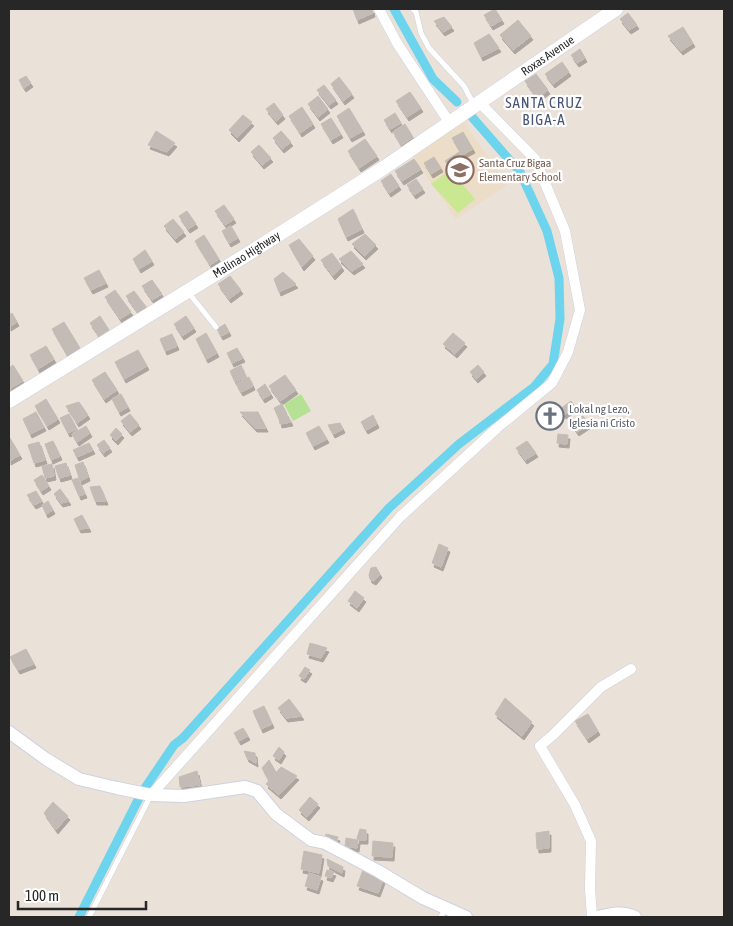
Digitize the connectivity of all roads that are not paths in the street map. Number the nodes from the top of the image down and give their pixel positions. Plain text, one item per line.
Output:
1 (380, 9) edge
2 (413, 9) edge
3 (616, 9) edge
4 (477, 104) junction
5 (449, 122) junction
6 (187, 291) junction
7 (216, 327) dead end
8 (9, 401) edge
9 (631, 669) dead end
10 (9, 732) edge
11 (151, 795) junction
12 (443, 912) edge
13 (89, 917) edge
14 (466, 917) edge
15 (592, 917) edge
16 (598, 917) edge
17 (635, 917) edge

1 - 5 street
2 - 4 lane
3 - 4 main road, Roxas Avenue
4 - 5 main road, Malinao Highway
4 - 11 street
5 - 6 main road, Malinao Highway
6 - 7 lane
6 - 8 main road, Malinao Highway
9 - 15 street
10 - 11 street
11 - 12 street
11 - 13 lane
12 - 14 street
16 - 17 street

